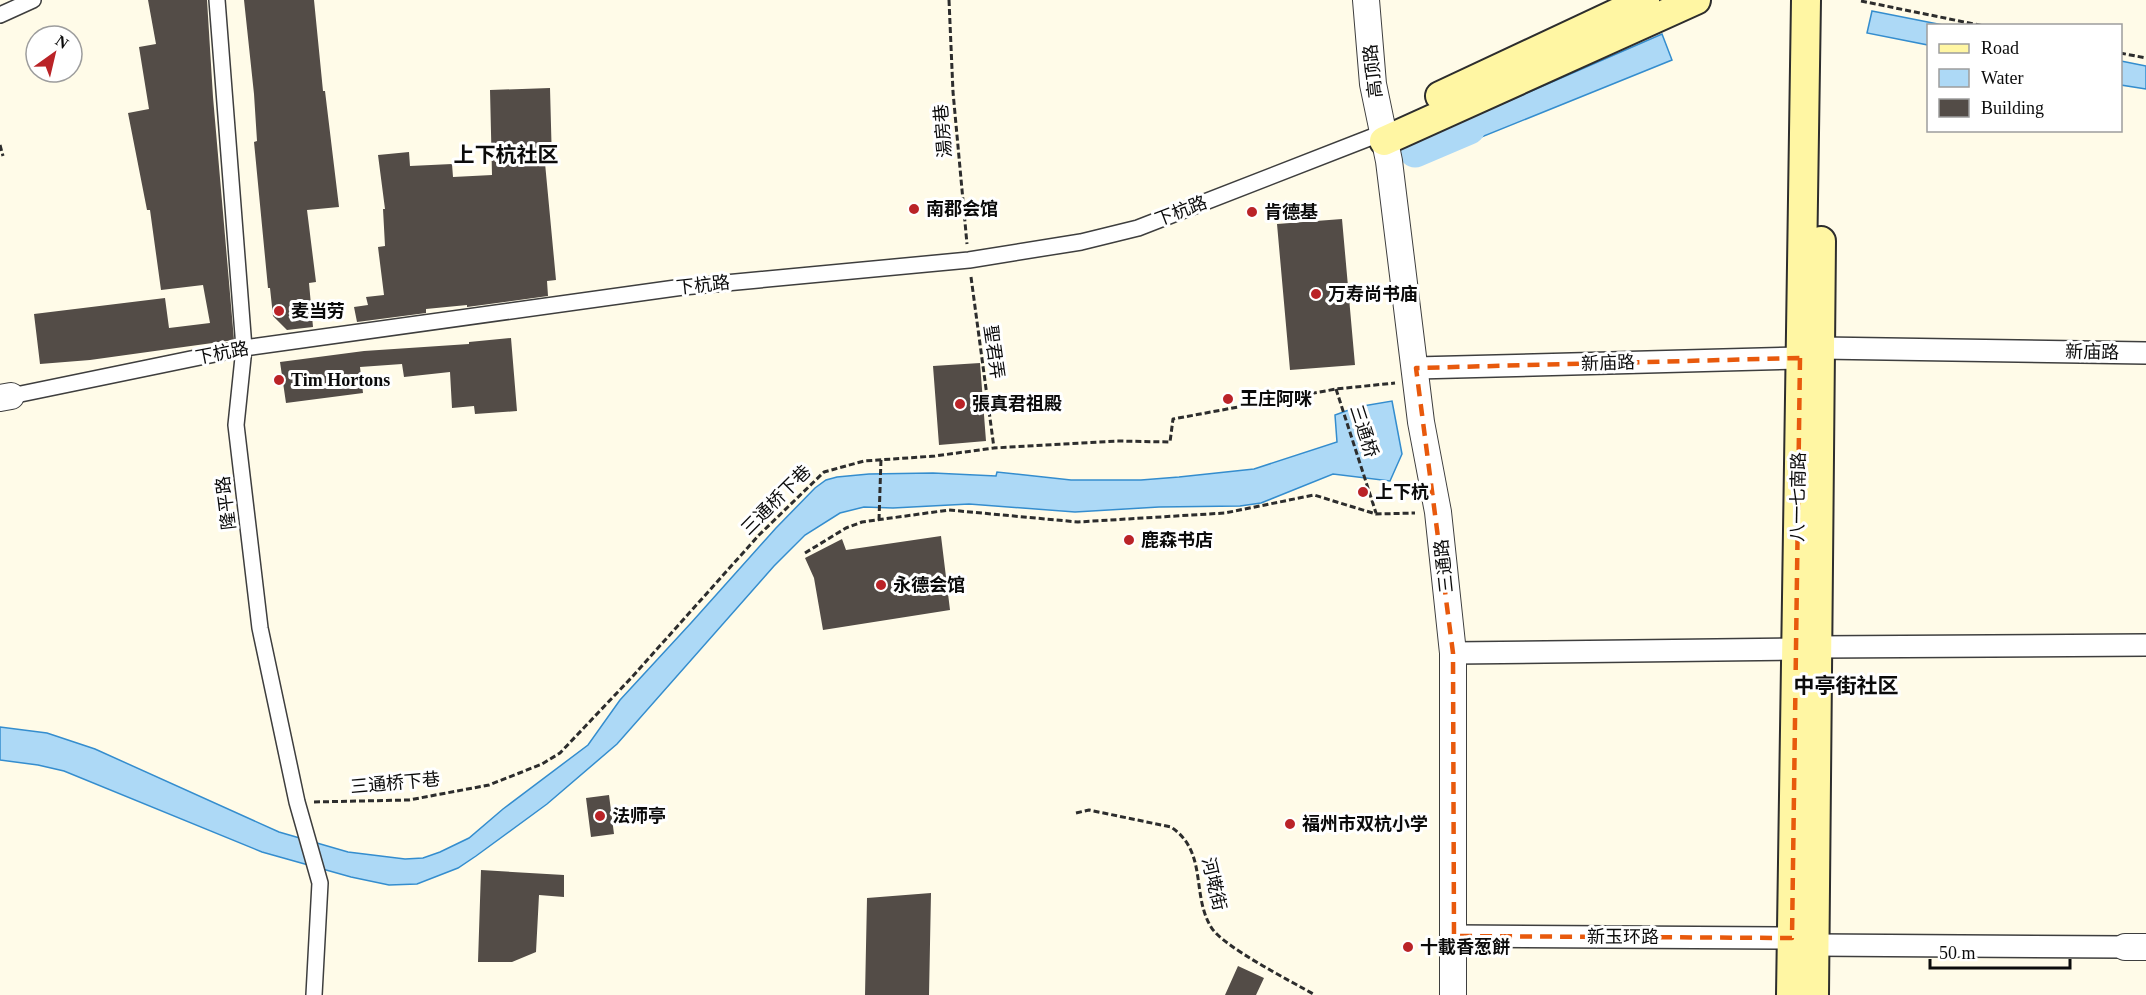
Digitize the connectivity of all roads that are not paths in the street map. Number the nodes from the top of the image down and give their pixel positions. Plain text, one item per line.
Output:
1 (33, 0) edge
2 (217, 0) edge
3 (1366, 0) edge
4 (1645, 0) edge
5 (1696, 0) edge
6 (1806, 0) edge
7 (1822, 0) edge
8 (0, 15) edge
9 (1382, 132) junction
10 (244, 348) junction
11 (1811, 353) junction
12 (2146, 353) edge
13 (1416, 374) junction
14 (5, 397) edge
15 (2146, 645) edge
16 (1807, 648) junction
17 (1453, 653) junction
18 (1454, 936) junction
19 (1803, 941) junction
20 (2135, 947) edge
21 (314, 995) edge
22 (1453, 995) edge
23 (1791, 995) edge
24 (1814, 995) edge

1 - 8 street
2 - 10 street, 隆平路
3 - 9 street, 高顶路
4 - 9 main road, 下杭路
5 - 9 main road, 下杭路
6 - 11 main road, 八一七南路
7 - 11 main road, 八一七南路
9 - 10 street, 下杭路
9 - 13 street, 三通路
10 - 14 street, 下杭路
10 - 21 street, 隆平路
11 - 12 street, 新庙路
11 - 13 street, 新庙路
11 - 16 main road, 八一七南路
13 - 17 street, 三通路
15 - 16 street
16 - 17 street
16 - 19 main road, 八一七南路
17 - 18 street, 三通路
18 - 19 street, 新玉环路
18 - 22 street, 三通路
19 - 20 street, 新玉环路
19 - 23 main road, 八一七南路
19 - 24 main road, 八一七南路

